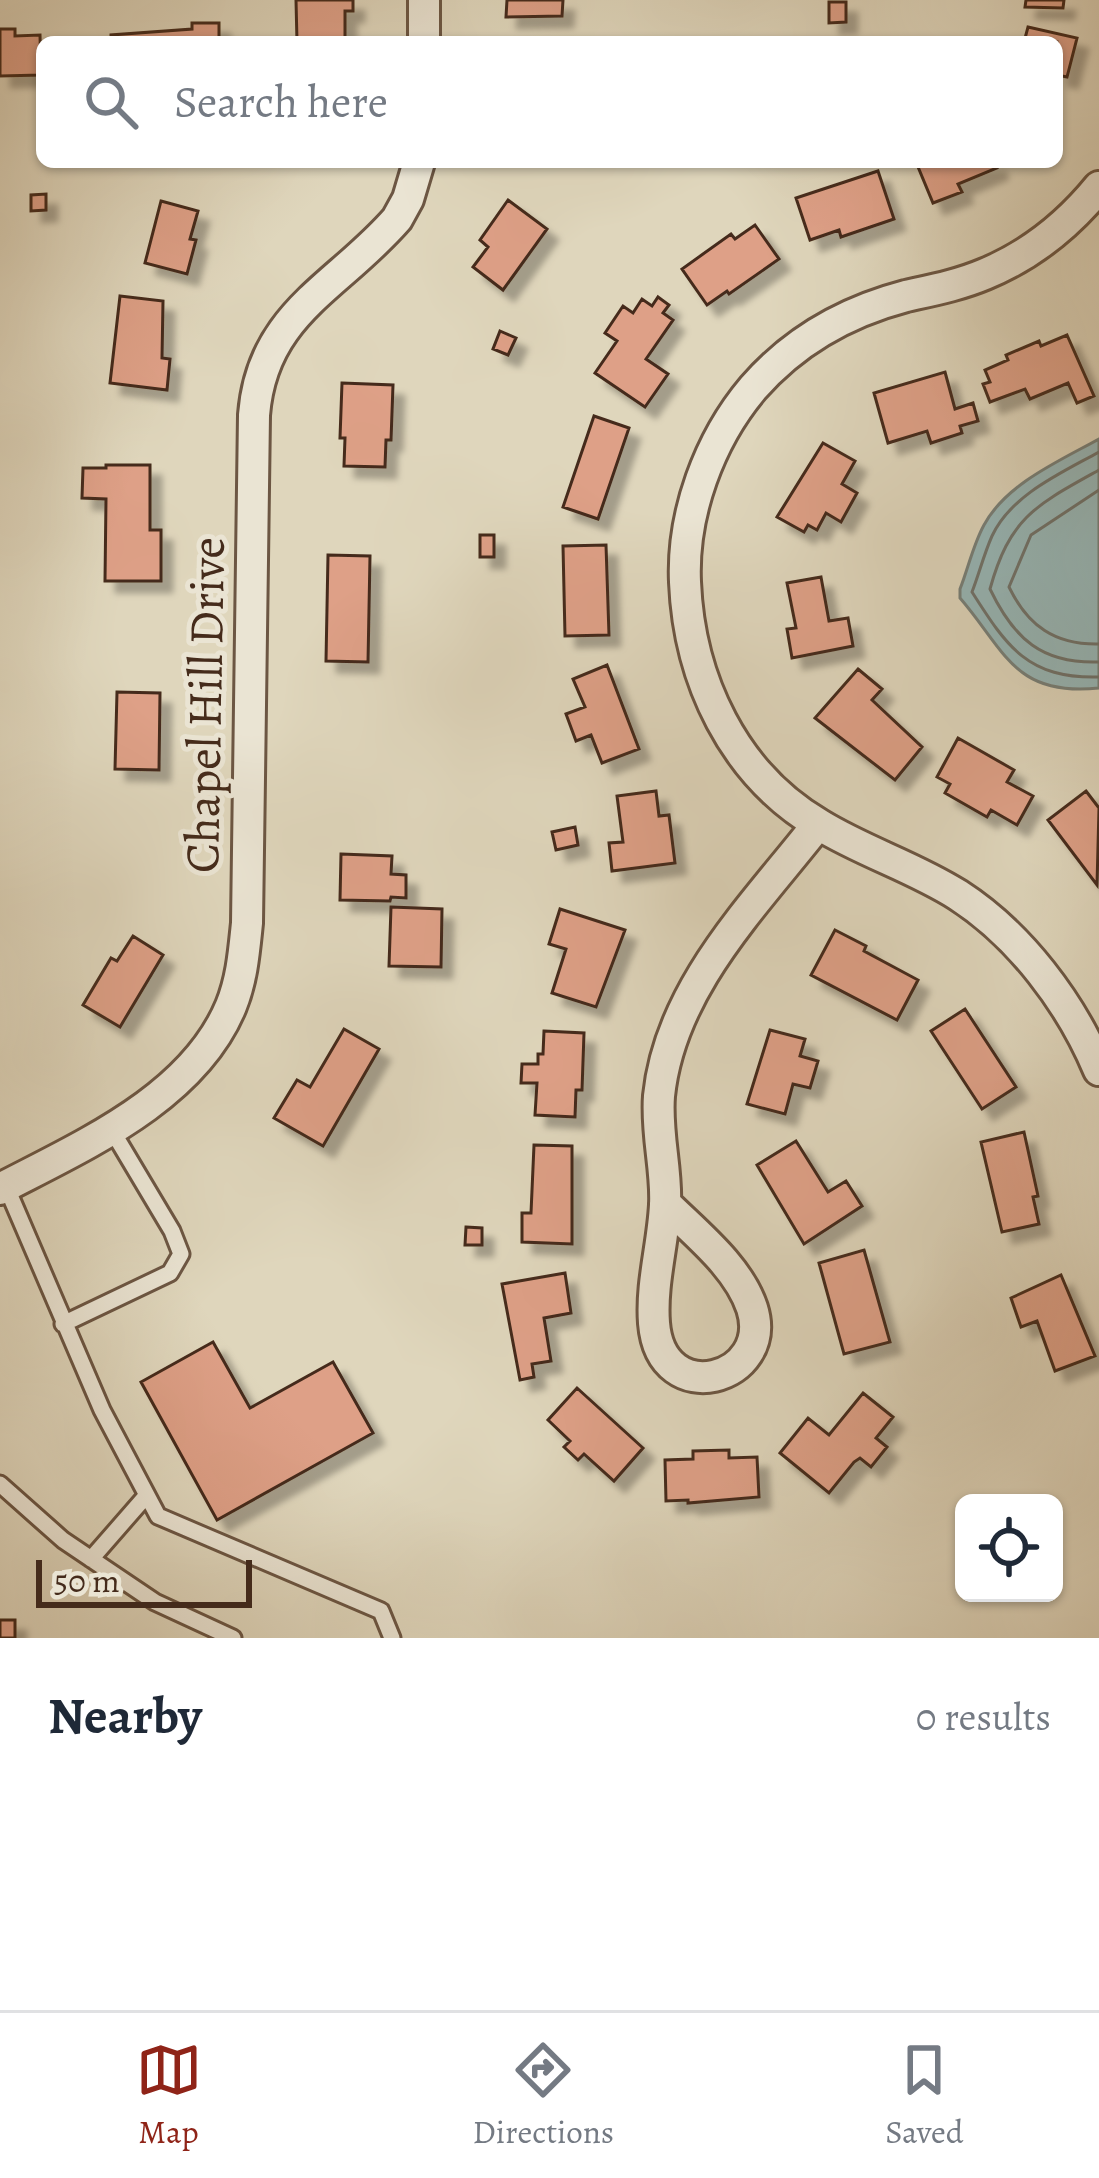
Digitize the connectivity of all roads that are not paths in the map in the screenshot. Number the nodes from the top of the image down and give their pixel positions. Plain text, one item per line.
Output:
1 (424, 0) edge
2 (424, 36) edge
3 (417, 168) edge
4 (1099, 187) edge
5 (818, 824) junction
6 (1099, 1070) edge
7 (110, 1127) junction
8 (3, 1187) edge
9 (665, 1203) junction
10 (63, 1324) junction
11 (0, 1484) edge
12 (146, 1496) junction
13 (92, 1559) junction
14 (233, 1638) edge
15 (392, 1638) edge

1 - 2 street
3 - 7 street, Chapel Hill Drive
4 - 5 street
5 - 6 street
5 - 9 street
7 - 8 street, Chapel Hill Drive
7 - 10 lane
8 - 10 lane
9 - 9 street
10 - 12 lane
11 - 13 lane
12 - 13 lane
12 - 15 lane
13 - 14 lane

